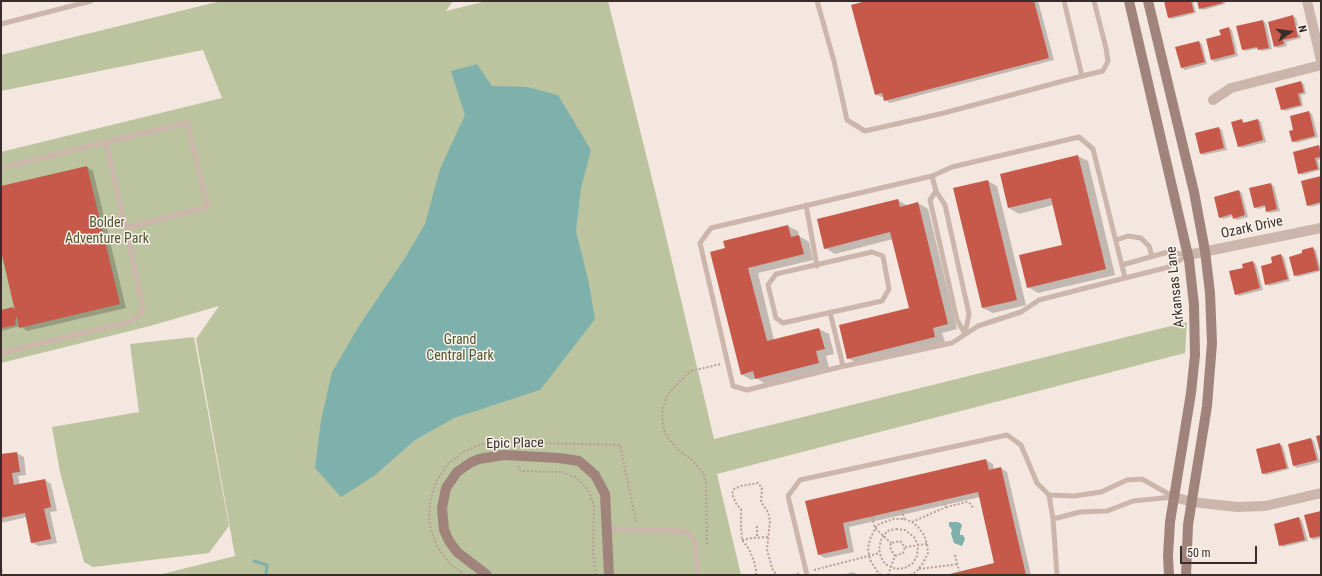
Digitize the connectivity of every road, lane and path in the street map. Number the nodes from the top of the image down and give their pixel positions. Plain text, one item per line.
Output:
1 (91, 1) edge
2 (817, 1) edge
3 (1064, 1) edge
4 (1094, 1) edge
5 (1129, 1) edge
6 (1148, 1) edge
7 (1307, 1) edge
8 (1, 24) edge
9 (1321, 60) edge
10 (1321, 65) edge
11 (1082, 76) junction
12 (1213, 100) dead end
13 (106, 142) junction
14 (1, 168) edge
15 (932, 176) junction
16 (936, 190) junction
17 (806, 205) junction
18 (126, 228) junction
19 (1321, 228) edge
20 (1116, 240) junction
21 (1205, 252) junction
22 (1188, 255) junction
23 (1152, 256) junction
24 (1122, 265) junction
25 (817, 266) junction
26 (1125, 278) junction
27 (830, 312) junction
28 (965, 334) junction
29 (1, 354) edge
30 (727, 362) junction
31 (843, 366) junction
32 (518, 456) junction
33 (1321, 493) edge
34 (1049, 495) junction
35 (1174, 497) junction
36 (942, 500) dead end
37 (1192, 502) junction
38 (946, 507) junction
39 (973, 508) dead end
40 (902, 510) dead end
41 (872, 517) dead end
42 (904, 519) junction
43 (1053, 519) junction
44 (912, 522) junction
45 (757, 526) dead end
46 (875, 528) junction
47 (607, 529) junction
48 (638, 530) junction
49 (884, 536) junction
50 (757, 537) junction
51 (769, 537) junction
52 (742, 540) junction
53 (891, 543) junction
54 (707, 544) dead end
55 (927, 544) junction
56 (918, 545) junction
57 (905, 547) junction
58 (880, 553) junction
59 (955, 555) dead end
60 (895, 556) junction
61 (869, 557) junction
62 (958, 564) junction
63 (891, 567) junction
64 (918, 569) junction
65 (959, 571) dead end
66 (806, 573) edge
67 (880, 574) junction
68 (465, 575) edge
69 (487, 575) edge
70 (596, 575) edge
71 (609, 575) edge
72 (698, 575) edge
73 (756, 575) edge
74 (778, 575) edge
75 (875, 575) edge
76 (884, 575) edge
77 (888, 575) edge
78 (910, 575) edge
79 (1057, 575) edge
80 (1169, 575) edge
81 (1186, 575) edge

1 - 8 lane
2 - 11 lane
3 - 11 lane
4 - 11 lane
5 - 22 main road, Arkansas Lane
6 - 21 main road
7 - 9 street
10 - 12 street
13 - 14 lane
13 - 18 lane
13 - 18 lane
15 - 16 lane
15 - 17 lane
15 - 20 lane
16 - 28 lane
16 - 28 lane
17 - 25 lane
17 - 30 lane
18 - 29 lane
19 - 21 street, Ozark Drive
20 - 23 lane
20 - 24 lane
21 - 22 street, Ozark Drive
21 - 37 main road
22 - 23 lane
22 - 26 lane
22 - 35 main road, Arkansas Lane
23 - 24 lane
24 - 26 lane
25 - 27 lane
25 - 27 lane
26 - 28 lane
27 - 31 lane
28 - 31 lane
30 - 31 lane
30 - 54 path
32 - 47 main road, Epic Place
32 - 69 main road, Epic Place
32 - 70 path
33 - 37 street
34 - 35 lane
34 - 43 lane
34 - 66 lane
35 - 37 street
35 - 43 lane
35 - 80 main road, Arkansas Lane
36 - 38 path
37 - 81 main road
38 - 39 path
38 - 44 path
40 - 42 path
41 - 46 path
42 - 44 path
42 - 46 path
43 - 79 lane
44 - 55 path
45 - 50 path
46 - 49 path
46 - 61 path
47 - 48 lane
47 - 71 main road, Epic Place
48 - 68 path
48 - 72 lane
49 - 53 path
49 - 56 path
49 - 58 path
50 - 51 path
50 - 52 path
51 - 52 path
51 - 74 path
52 - 73 path
53 - 57 path
53 - 60 path
55 - 56 path
55 - 64 path
56 - 57 path
56 - 63 path
57 - 60 path
58 - 61 path
58 - 63 path
59 - 62 path
60 - 63 path
61 - 66 path
61 - 67 path
62 - 64 path
62 - 65 path
63 - 77 path
64 - 78 path
67 - 75 path
67 - 76 path

